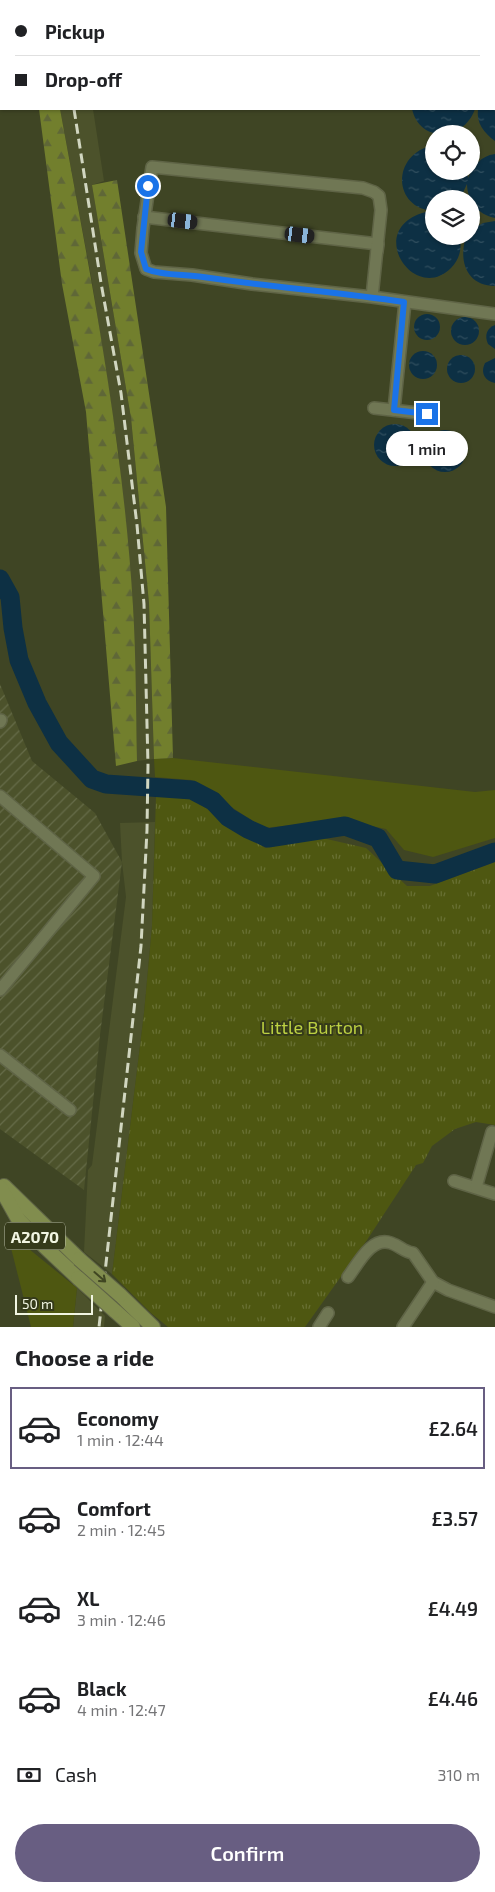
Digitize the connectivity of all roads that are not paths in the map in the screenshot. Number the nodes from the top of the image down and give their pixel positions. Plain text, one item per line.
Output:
1 (144, 217) junction
2 (378, 244) junction
3 (372, 297) junction
4 (404, 302) junction
5 (495, 314) edge
6 (374, 408) dead end
7 (394, 410) junction
8 (427, 414) dead end
9 (0, 796) edge
10 (0, 990) edge
11 (0, 1055) edge
12 (70, 1110) dead end
13 (492, 1132) dead end
14 (492, 1144) edge
15 (454, 1181) dead end
16 (0, 1182) edge
17 (0, 1187) edge
18 (476, 1188) junction
19 (495, 1194) edge
20 (348, 1277) dead end
21 (433, 1282) junction
22 (495, 1307) edge
23 (328, 1313) dead end
24 (133, 1327) edge
25 (153, 1327) edge
26 (320, 1327) edge
27 (403, 1327) edge

1 - 2 street
1 - 2 street
1 - 3 street
2 - 3 street
3 - 4 street
4 - 5 street
4 - 7 street
6 - 7 street
7 - 8 street
9 - 10 street
11 - 12 street
13 - 14 street
14 - 18 street
15 - 18 street
16 -> 25 main road, A2070, bridge
17 - 24 main road, A2070, bridge
18 - 19 street
20 - 21 street
21 - 22 street
21 - 27 street
23 - 26 street

